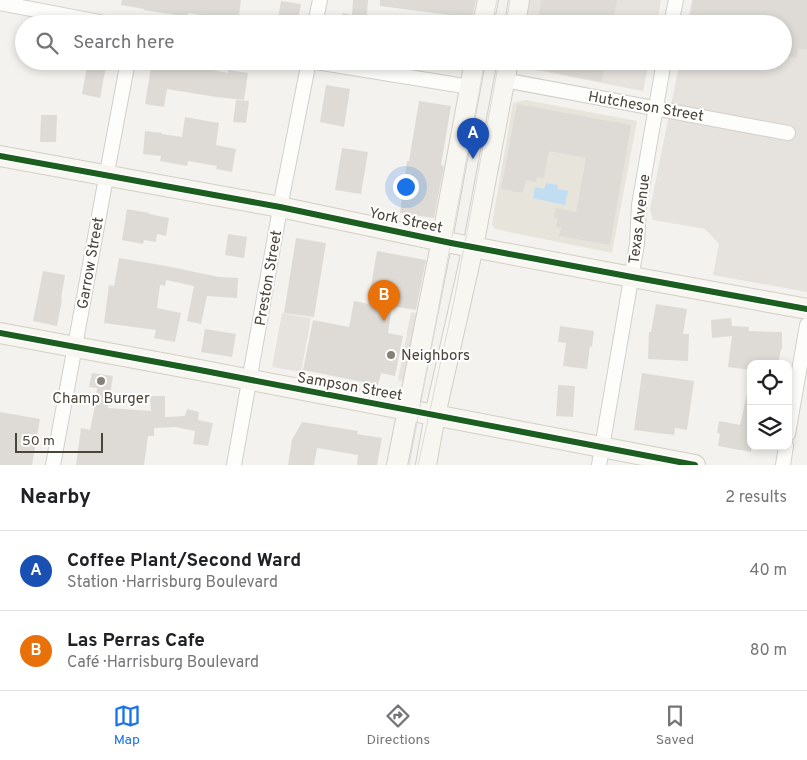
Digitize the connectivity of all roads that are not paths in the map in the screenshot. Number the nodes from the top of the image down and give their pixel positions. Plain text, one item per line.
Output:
1 (320, 0) edge
2 (488, 0) edge
3 (519, 0) edge
4 (676, 0) edge
5 (0, 3) edge
6 (63, 15) edge
7 (318, 15) edge
8 (485, 15) edge
9 (516, 15) edge
10 (673, 15) edge
11 (126, 70) edge
12 (307, 70) edge
13 (365, 70) edge
14 (473, 70) edge
15 (662, 70) edge
16 (506, 71) edge
17 (470, 87) junction
18 (655, 108) junction
19 (788, 133) dead end
20 (0, 156) edge
21 (106, 176) junction
22 (280, 208) junction
23 (442, 240) junction
24 (473, 247) junction
25 (632, 277) junction
26 (807, 309) edge
27 (807, 325) edge
28 (0, 332) edge
29 (75, 346) junction
30 (249, 380) junction
31 (408, 409) junction
32 (792, 411) edge
33 (436, 415) junction
34 (785, 450) edge
35 (600, 456) edge
36 (53, 465) edge
37 (234, 465) edge
38 (397, 465) edge
39 (426, 465) edge
40 (695, 465) edge
41 (783, 465) edge

1 - 7 street
2 - 8 main road
3 - 9 main road
4 - 10 street
5 - 6 street
11 - 21 street, Garrow Street
12 - 22 street, Preston Street
13 - 17 street
14 - 17 main road
15 - 18 street, Texas Avenue
16 - 18 street, Hutcheson Street
16 - 24 main road
17 - 23 main road
18 - 19 street, Hutcheson Street
18 - 25 street, Texas Avenue
20 - 21 main road, York Street
21 - 22 main road, York Street
21 - 29 street, Garrow Street
22 - 23 main road, York Street
22 - 30 street, Preston Street
23 - 24 main road, York Street
23 - 31 main road
24 - 25 main road, York Street
24 - 33 main road
25 - 26 main road, York Street
25 - 35 street, Texas Avenue
27 - 32 street
28 - 29 main road, Sampson Street
29 - 30 main road, Sampson Street
29 - 36 street, Garrow Street
30 - 31 main road, Sampson Street
30 - 37 street, Preston Street
31 - 33 main road, Sampson Street
31 - 38 main road
33 - 35 main road, Sampson Street
33 - 39 main road
34 - 41 street
35 - 40 main road, Sampson Street

